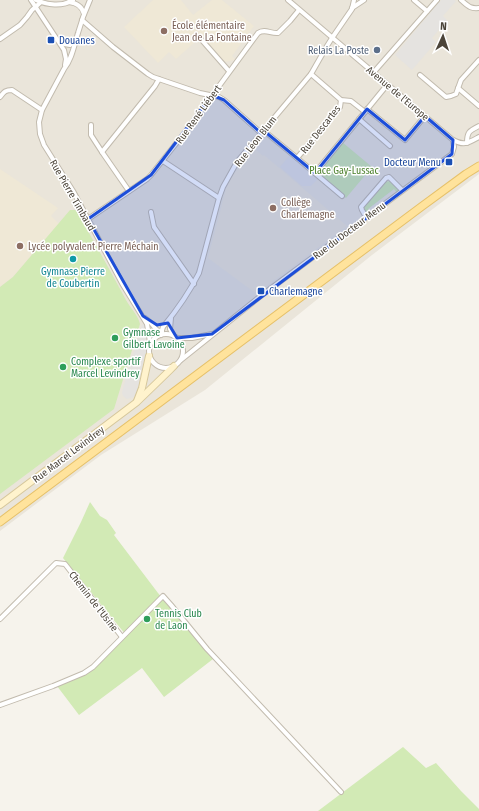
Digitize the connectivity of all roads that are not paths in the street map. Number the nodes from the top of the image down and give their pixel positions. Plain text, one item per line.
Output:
1 (31, 0) edge
2 (36, 0) edge
3 (90, 0) edge
4 (288, 0) edge
5 (354, 0) edge
6 (364, 0) edge
7 (414, 0) edge
8 (436, 0) edge
9 (461, 0) edge
10 (71, 1) edge
11 (41, 2) junction
12 (35, 7) junction
13 (479, 8) edge
14 (352, 9) junction
15 (299, 10) junction
16 (427, 11) junction
17 (84, 14) junction
18 (82, 20) junction
19 (200, 38) dead end
20 (332, 38) junction
21 (0, 39) edge
22 (57, 39) junction
23 (76, 39) junction
24 (479, 60) edge
25 (64, 69) junction
26 (229, 71) junction
27 (373, 73) junction
28 (311, 74) junction
29 (420, 74) dead end
30 (159, 79) junction
31 (387, 85) junction
32 (458, 88) junction
33 (212, 96) junction
34 (0, 97) edge
35 (341, 100) junction
36 (479, 106) edge
37 (42, 110) junction
38 (366, 111) junction
39 (425, 116) junction
40 (359, 119) junction
41 (91, 125) dead end
42 (479, 126) edge
43 (262, 131) junction
44 (479, 137) edge
45 (453, 140) junction
46 (467, 143) junction
47 (390, 146) dead end
48 (102, 152) junction
49 (297, 158) junction
50 (163, 161) junction
51 (479, 166) edge
52 (315, 172) junction
53 (402, 190) junction
54 (129, 191) junction
55 (342, 196) dead end
56 (219, 198) junction
57 (151, 212) dead end
58 (366, 217) junction
59 (88, 219) junction
60 (194, 284) junction
61 (143, 316) junction
62 (171, 317) junction
63 (152, 323) junction
64 (161, 334) junction
65 (212, 334) junction
66 (176, 337) junction
67 (150, 345) junction
68 (149, 356) junction
69 (180, 360) junction
70 (174, 366) junction
71 (137, 402) junction
72 (0, 505) edge
73 (0, 522) edge
74 (0, 618) edge
75 (122, 637) junction
76 (0, 705) edge
77 (341, 792) dead end

1 - 12 street, Rue Pierre Timbaud
2 - 11 street
3 - 17 street, Rue Pierre Timbaud
4 - 15 street, Avenue de l'Europe
5 - 14 street, Rue Léon Blum
6 - 14 street
7 - 16 street
8 - 16 street
9 - 13 street
10 - 11 street
10 - 17 street
11 - 12 street
12 - 21 street
12 - 22 street, Rue Pierre Timbaud
14 - 20 street, Rue Léon Blum
15 - 20 street, Avenue de l'Europe
15 - 26 street, Rue René Liébert
16 - 27 street
17 - 18 street, Rue Pierre Timbaud
18 - 23 street, Rue Pierre Timbaud
18 - 30 street, Rue Descartes
19 - 26 street
20 - 27 street, Avenue de l'Europe
20 - 28 street, Rue Léon Blum
22 - 23 street
22 - 25 street, Rue Pierre Timbaud
23 - 25 street, Rue Pierre Timbaud
24 - 32 street
25 - 37 street, Rue Pierre Timbaud
26 - 33 street, Rue René Liébert
27 - 31 street, Avenue de l'Europe
28 - 35 street, Rue Descartes
28 - 43 street, Rue Léon Blum
29 - 32 street
30 - 33 street, Rue Descartes
30 - 48 street
31 - 38 street
31 - 39 street, Avenue de l'Europe
32 - 36 street
33 - 43 street, Rue Descartes
33 - 50 street, Rue René Liébert
34 - 37 street
35 - 38 street, Rue Descartes
35 - 49 street, Rue Descartes
37 - 59 street, Rue Pierre Timbaud
38 - 39 street, Rue Descartes
38 - 40 street
39 - 45 street, Avenue de l'Europe
40 - 47 street
40 - 52 street
41 - 48 street
42 - 46 street
43 - 49 street, Rue Descartes
43 - 56 street, Rue Léon Blum
44 - 46 street
45 - 46 street
45 - 53 street, Rue du Docteur Menu
48 - 54 street
49 - 52 street, Rue Descartes
50 - 54 street, Rue René Liébert
50 - 56 street
51 - 73 main road
52 - 55 street, Rue Descartes
53 - 58 street, Rue du Docteur Menu
53 - 58 street
54 - 59 street, Rue René Liébert
56 - 60 street, Rue Léon Blum
57 - 60 street
58 - 65 street, Rue du Docteur Menu
59 - 61 street, Rue Pierre Timbaud
60 - 62 street, Rue Léon Blum
61 - 63 street, Rue Pierre Timbaud
61 - 67 street, Rue Pierre Timbaud
62 - 63 street
62 - 64 street, Rue Léon Blum
62 - 66 street
63 - 64 street, Rue Pierre Timbaud
64 - 66 street
64 - 67 street
65 - 66 street, Rue du Docteur Menu
65 - 69 street, Rue du Docteur Menu
66 - 69 street
67 - 68 street
68 - 70 street
68 - 71 street
69 - 70 street
70 - 71 street, Rue Marcel Levindrey
71 - 72 street, Rue Marcel Levindrey
74 - 75 street, Chemin de l'Usine
75 - 76 street
75 - 77 street

